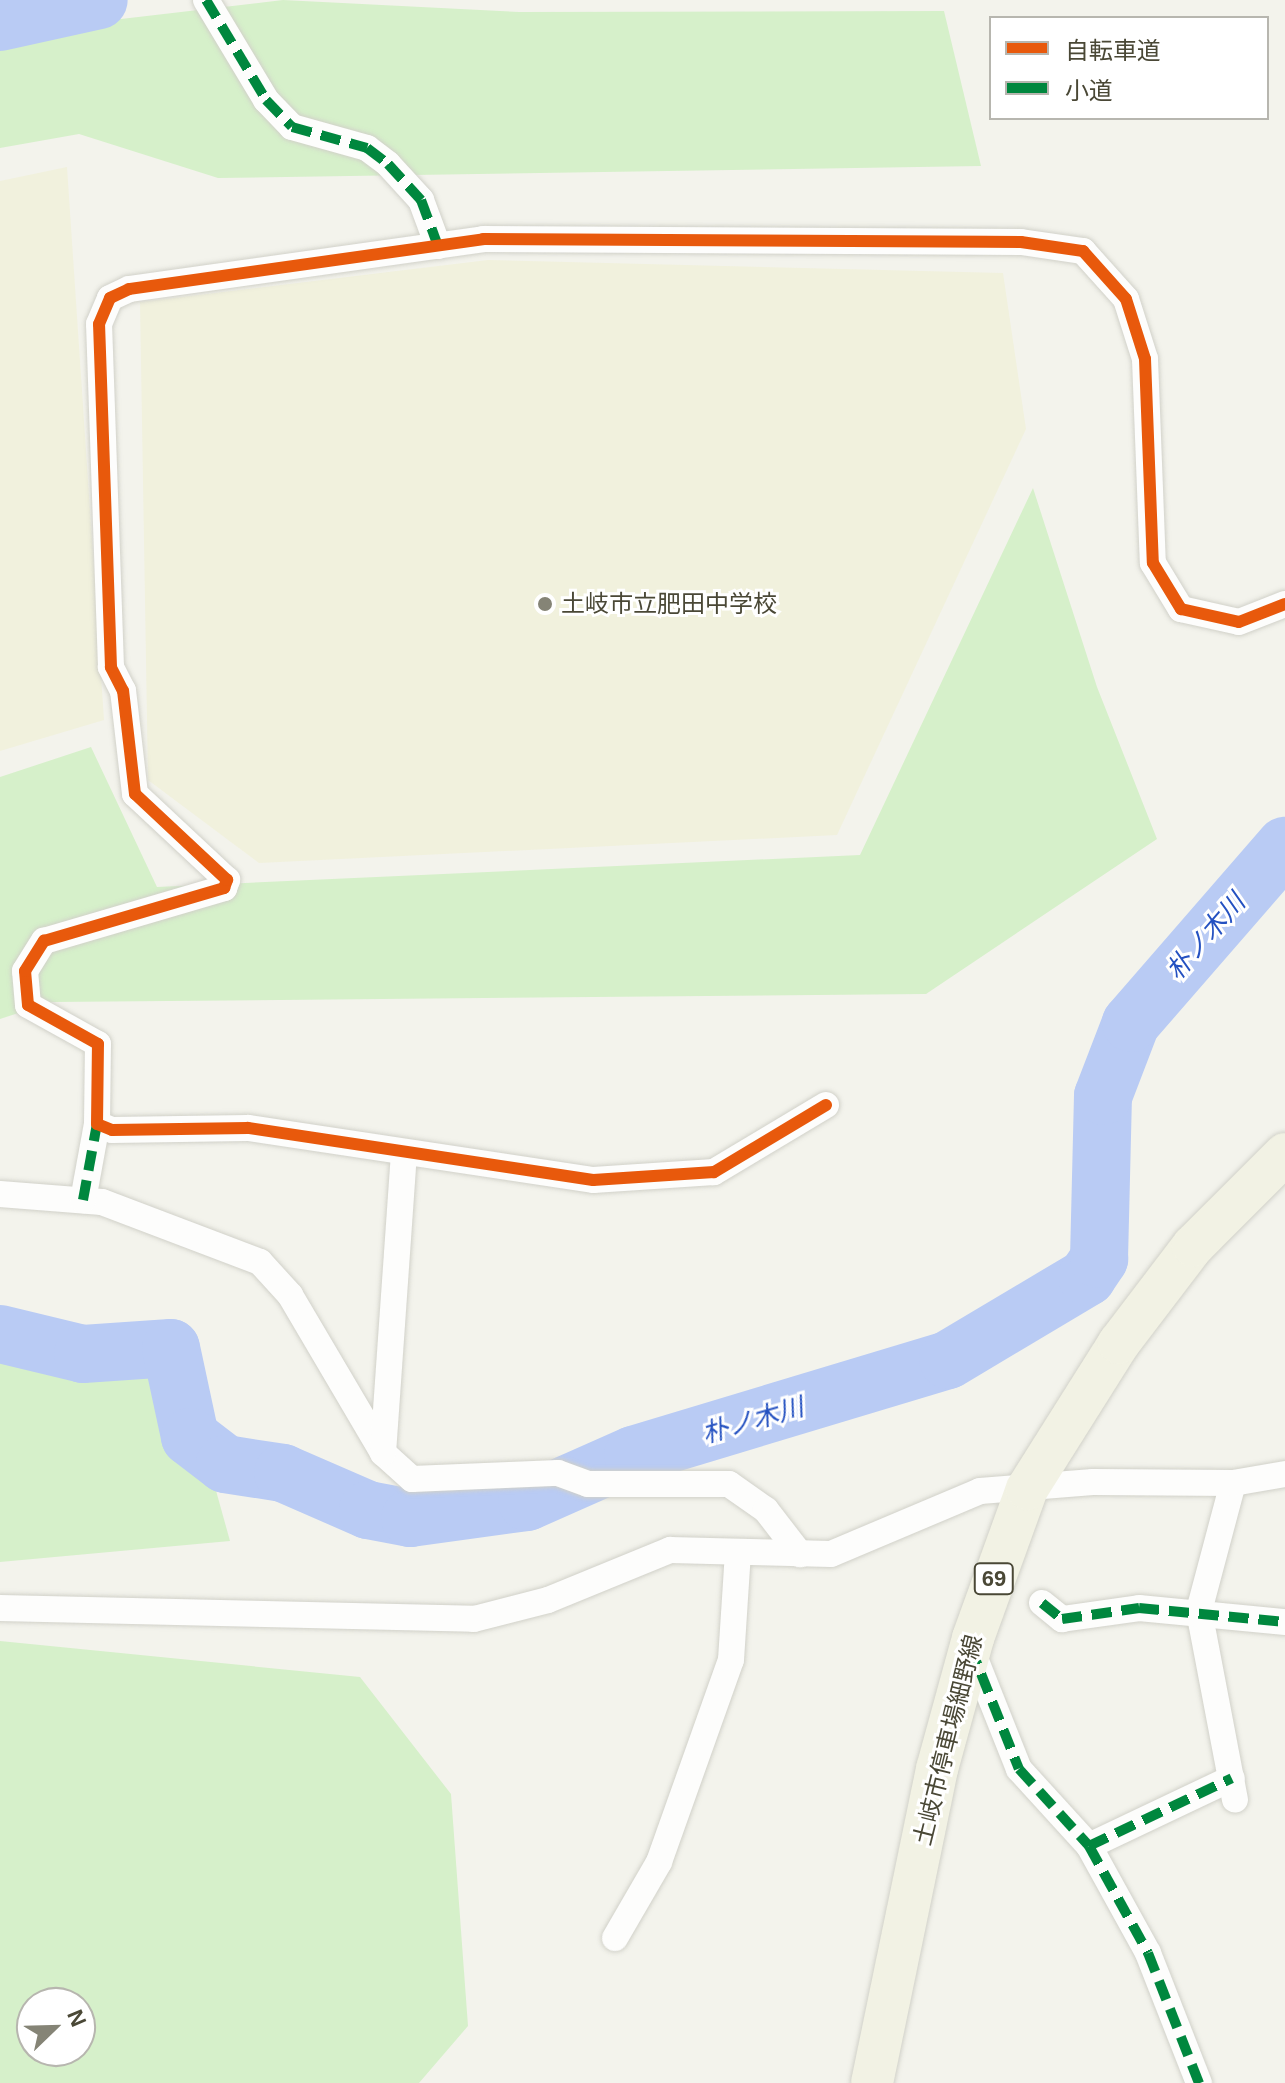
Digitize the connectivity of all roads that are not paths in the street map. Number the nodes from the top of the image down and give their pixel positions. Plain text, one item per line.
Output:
1 (206, 0) edge
2 (438, 246) junction
3 (1285, 604) edge
4 (826, 1105) dead end
5 (97, 1124) junction
6 (404, 1153) junction
7 (1285, 1154) edge
8 (0, 1194) edge
9 (83, 1200) junction
10 (383, 1453) junction
11 (1285, 1474) edge
12 (1233, 1483) junction
13 (1027, 1489) junction
14 (738, 1552) junction
15 (800, 1554) junction
16 (1042, 1603) dead end
17 (0, 1608) edge
18 (1199, 1611) junction
19 (1285, 1622) edge
20 (970, 1646) junction
21 (1089, 1846) junction
22 (615, 1938) dead end
23 (872, 2083) edge
24 (1199, 2083) edge

1 - 2 street
2 - 3 street
2 - 5 street
4 - 6 street
5 - 6 street
5 - 9 street
6 - 10 street
7 - 13 main road, 土岐市停車場細野線 / 69
8 - 9 street
9 - 10 street
10 - 15 street
11 - 12 street
12 - 13 street
12 - 18 street
13 - 15 street
13 - 20 main road, 土岐市停車場細野線 / 69
14 - 15 street
14 - 17 street
14 - 22 street
16 - 18 street
18 - 19 street
18 - 21 street
20 - 21 street
20 - 23 main road, 土岐市停車場細野線 / 69
21 - 24 street

